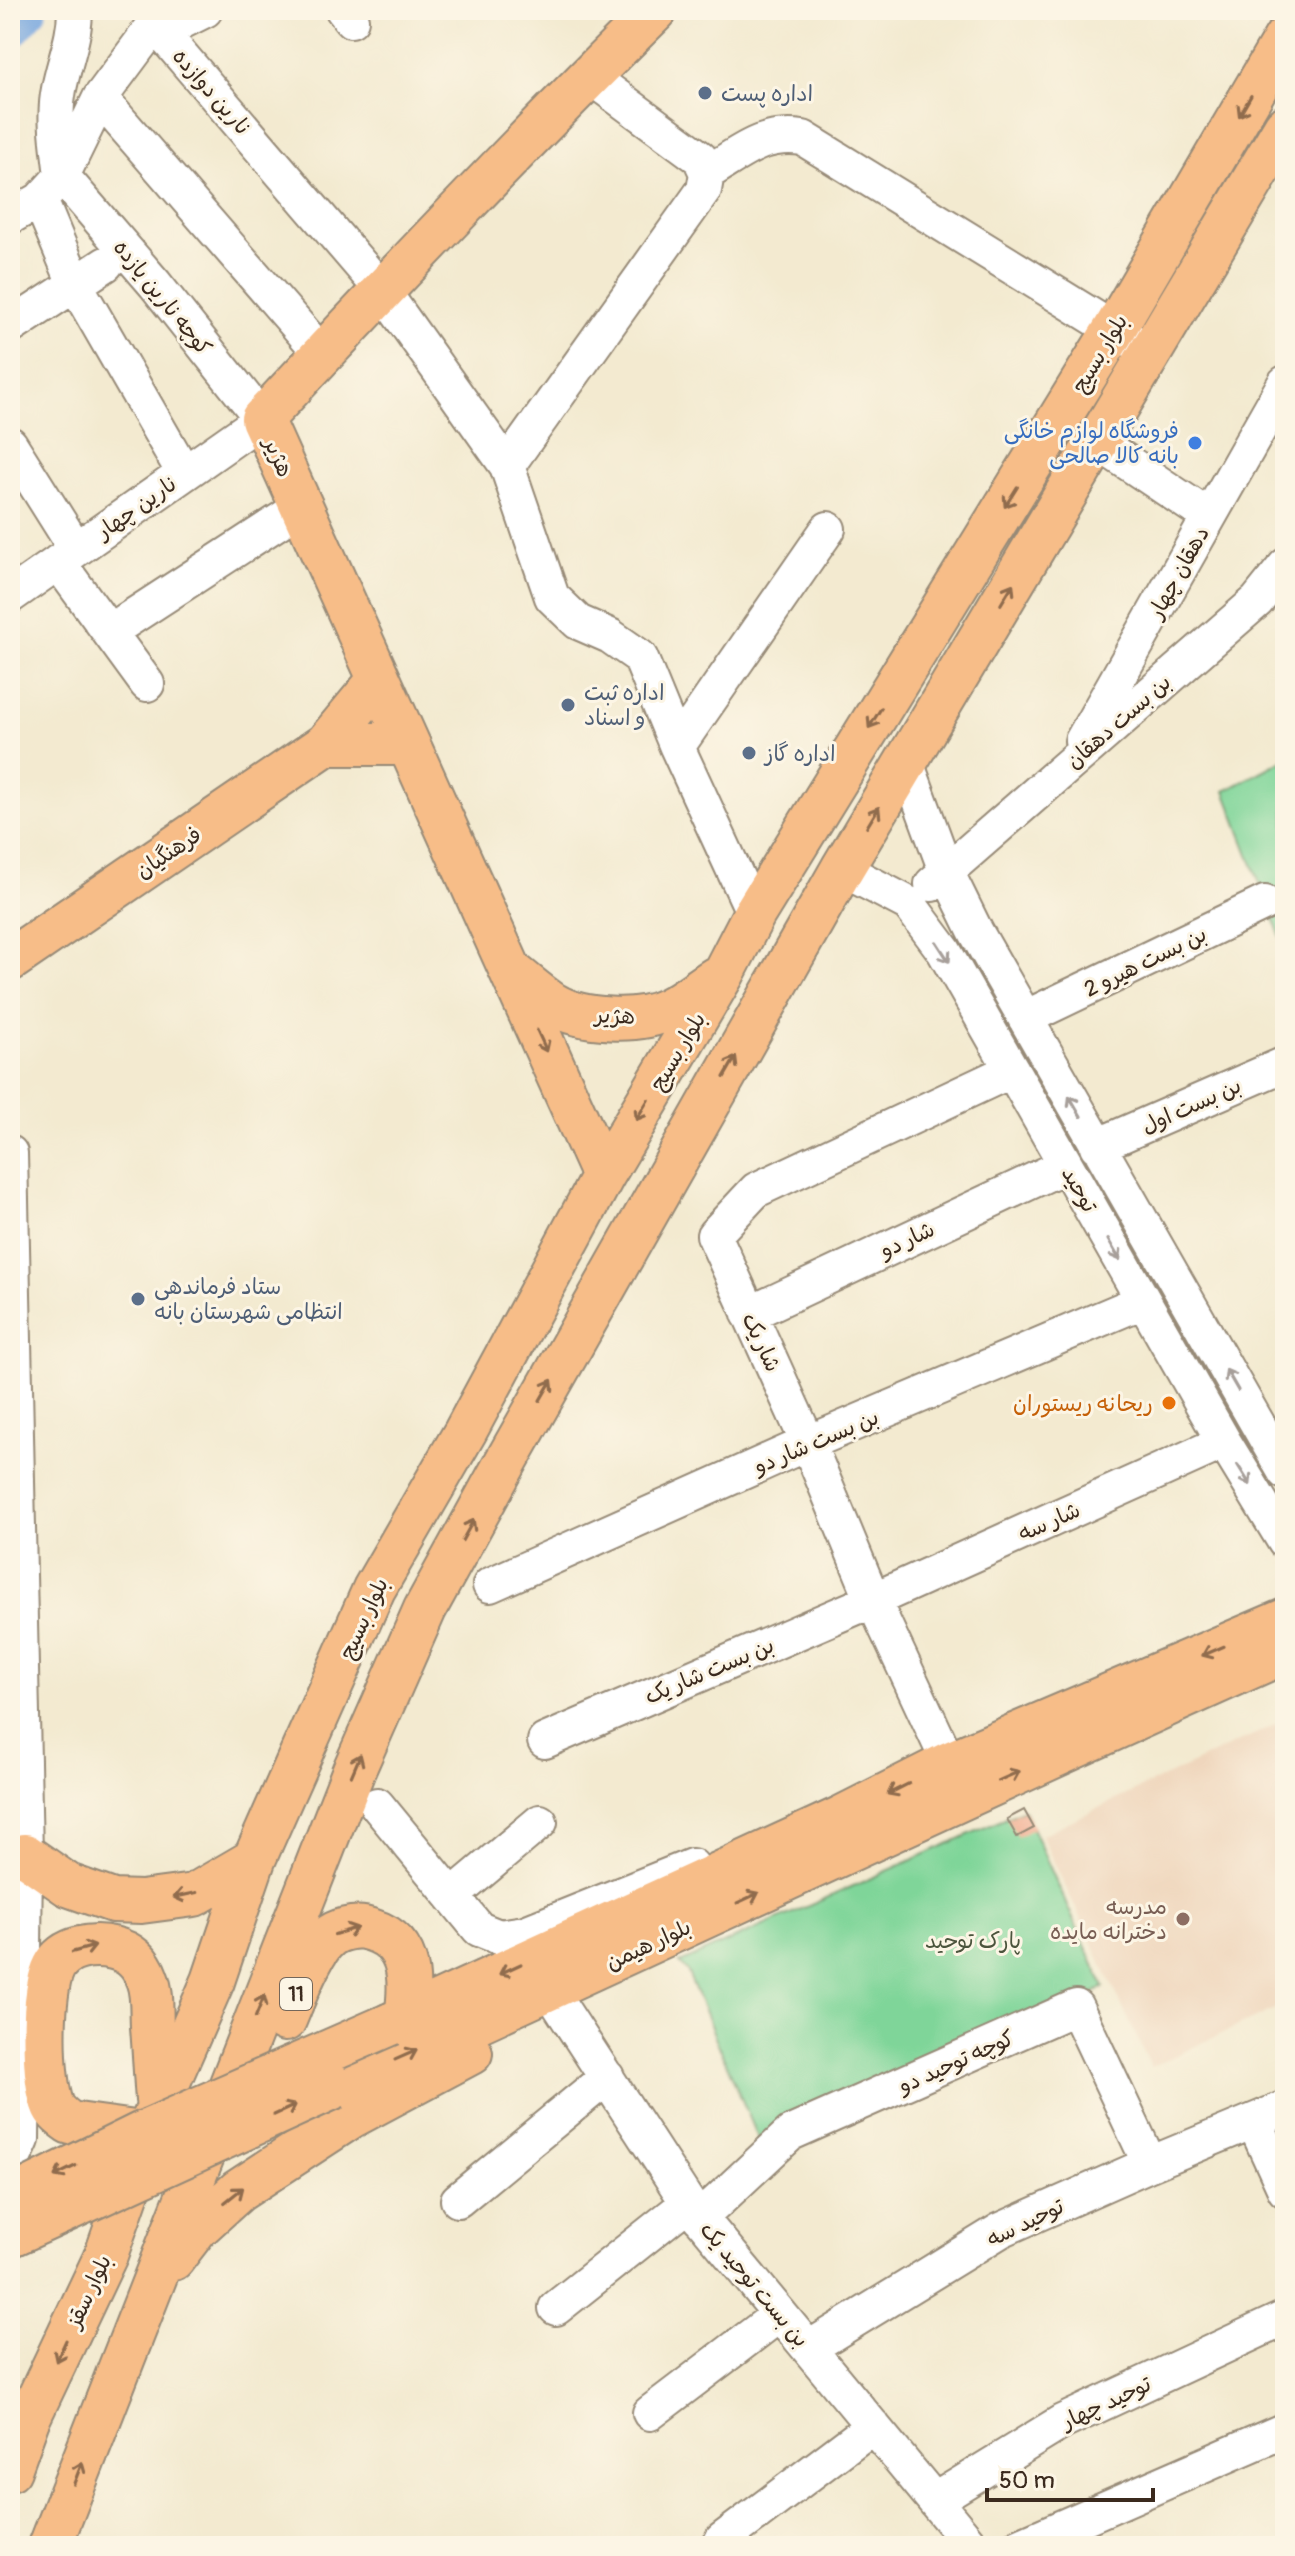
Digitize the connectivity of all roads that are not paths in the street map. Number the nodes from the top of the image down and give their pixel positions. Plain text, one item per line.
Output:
1 (205, 10) edge
2 (656, 10) edge
3 (75, 19) edge
4 (158, 23) edge
5 (1285, 38) edge
6 (589, 76) junction
7 (100, 98) junction
8 (1285, 127) edge
9 (707, 173) junction
10 (51, 188) junction
11 (10, 217) edge
12 (106, 264) dead end
13 (75, 284) junction
14 (382, 290) junction
15 (10, 327) edge
16 (1114, 330) junction
17 (1151, 353) junction
18 (323, 355) junction
19 (1285, 383) edge
20 (262, 419) junction
21 (1097, 442) junction
22 (10, 444) edge
23 (507, 466) junction
24 (184, 473) junction
25 (301, 507) junction
26 (1209, 517) junction
27 (828, 529) dead end
28 (67, 555) junction
29 (1285, 566) edge
30 (10, 596) edge
31 (109, 632) junction
32 (379, 680) junction
33 (147, 684) dead end
34 (326, 744) junction
35 (408, 744) junction
36 (677, 747) junction
37 (906, 762) junction
38 (1070, 762) junction
39 (842, 869) junction
40 (946, 871) junction
41 (1265, 903) dead end
42 (909, 904) junction
43 (754, 914) junction
44 (10, 960) edge
45 (509, 970) junction
46 (723, 974) junction
47 (1025, 1018) junction
48 (1285, 1064) edge
49 (1012, 1070) junction
50 (1097, 1146) junction
51 (10, 1153) edge
52 (1066, 1165) junction
53 (603, 1176) junction
54 (1143, 1301) junction
55 (749, 1314) junction
56 (465, 1432) junction
57 (1224, 1442) junction
58 (808, 1443) junction
59 (508, 1458) junction
60 (1285, 1472) edge
61 (1284, 1537) edge
62 (14, 1582) edge
63 (490, 1585) dead end
64 (873, 1600) junction
65 (1285, 1620) edge
66 (1285, 1652) edge
67 (545, 1741) dead end
68 (949, 1763) junction
69 (377, 1805) dead end
70 (840, 1818) junction
71 (540, 1822) dead end
72 (25, 1855) junction
73 (254, 1860) junction
74 (452, 1896) junction
75 (677, 1931) junction
76 (560, 2006) junction
77 (398, 2020) junction
78 (607, 2077) junction
79 (1285, 2108) edge
80 (150, 2121) junction
81 (1254, 2122) junction
82 (1150, 2164) junction
83 (10, 2166) edge
84 (191, 2183) junction
85 (1285, 2190) edge
86 (10, 2198) edge
87 (458, 2200) dead end
88 (694, 2210) junction
89 (10, 2236) edge
90 (147, 2296) junction
91 (556, 2308) dead end
92 (780, 2314) junction
93 (1285, 2318) edge
94 (809, 2348) junction
95 (19, 2404) edge
96 (650, 2413) dead end
97 (873, 2426) junction
98 (1285, 2430) edge
99 (10, 2470) edge
100 (935, 2500) junction
101 (722, 2540) dead end
102 (963, 2543) edge
103 (50, 2546) edge
104 (1019, 2546) edge

1 - 4 street
2 - 6 main road, هژیر
3 - 10 street
4 - 7 street, نارین دوازده
4 - 14 street, نارین دوازده
5 -> 16 main road, بلوار بسیج
6 - 9 street
6 - 14 main road, هژیر
7 - 10 street, نارین دوازده
7 - 18 street
8 - 17 main road, بلوار بسیج
9 - 16 street
9 - 23 street
10 - 11 street
10 - 13 street
10 - 20 street, کوچه نارین یازده
12 - 13 street
13 - 15 street
13 - 24 street
14 - 18 main road, هژیر
14 - 23 street, نارین دوازده
16 - 17 street
16 -> 43 main road, بلوار بسیج
17 - 21 main road, بلوار بسیج
18 - 20 main road, هژیر
19 - 26 street, دهقان چهار
20 - 24 street, نارین چهار
20 - 25 main road, هژیر
21 - 26 street
37 -> 21 main road, بلوار بسیج
22 - 28 street
23 - 36 street, نارین دوازده
24 - 28 street, نارین چهار
25 - 31 street
25 - 32 main road, هژیر
26 - 38 street, دهقان چهار
27 - 36 street
28 - 30 street, نارین چهار
28 - 31 street
29 - 38 street, بن بست دهقان
31 - 33 street
32 - 34 main road, فرهنگیان
32 - 35 main road, هژیر
34 - 35 main road
34 - 44 main road, فرهنگیان
35 - 45 main road, هژیر
36 - 43 street, نارین دوازده
39 -> 37 main road, بلوار بسیج
37 - 40 street, توحید
38 - 40 street, بن بست دهقان
39 - 42 street, توحید
59 -> 39 main road, بلوار بسیج
40 - 42 street, بن بست دهقان
40 - 47 street, توحید
41 - 47 street, بن بست هیرو 2
42 -> 49 street, توحید
43 - 46 main road, بلوار بسیج
45 - 46 main road, هژیر
45 -> 53 main road, هژیر
46 -> 53 main road, بلوار بسیج
50 -> 47 street, توحید
48 - 50 street, بن بست اول
49 - 52 street, توحید
49 - 55 street, شار یک
60 -> 50 street, توحید
51 - 62 street
52 -> 54 street, توحید
52 - 55 street, شار دو
53 - 56 main road, بلوار بسیج
54 - 57 street, توحید
54 - 58 street, بن بست شار دو
55 - 58 street, شار یک
56 - 59 main road
56 - 73 main road, بلوار بسیج
57 -> 61 street, توحید
57 - 64 street, شار سه
58 - 63 street, بن بست شار دو
58 - 64 street, شار یک
84 -> 59 main road, بلوار بسیج
62 - 72 street
64 - 67 street, بن بست شار یک
64 - 68 street, شار یک
65 -> 68 main road, بلوار هیمن
75 -> 66 main road, بلوار هیمن
68 -> 70 main road, بلوار هیمن
69 - 74 street
70 - 74 street
70 -> 77 main road, بلوار هیمن
71 - 74 street
73 -> 72 main road
72 - 83 street
73 - 80 main road, بلوار بسیج
75 - 76 main road
89 -> 75 main road, بلوار هیمن, bridge
76 - 78 street, بن بست توحید یک
90 -> 76 main road
77 - 80 main road, بلوار هیمن, bridge
84 -> 77 main road, 11
78 - 87 street
78 - 88 street, بن بست توحید یک
79 - 81 street, توحید سه
80 -> 86 main road, بلوار هیمن, bridge
80 -> 95 main road, بلوار سقز
81 - 82 street, توحید سه
81 - 85 street
82 - 88 street, کوچه توحید دو
82 - 94 street, توحید سه
84 - 90 main road, 11
88 - 91 street
88 - 92 street, بن بست توحید یک
103 -> 90 main road, 11
92 - 94 street, بن بست توحید یک
92 - 96 street
93 - 100 street, توحید چهار
94 - 97 street, بن بست توحید یک
95 - 99 main road, بلوار سقز
97 - 100 street, بن بست توحید یک
97 - 101 street
98 - 104 street
100 - 102 street, بن بست توحید یک

